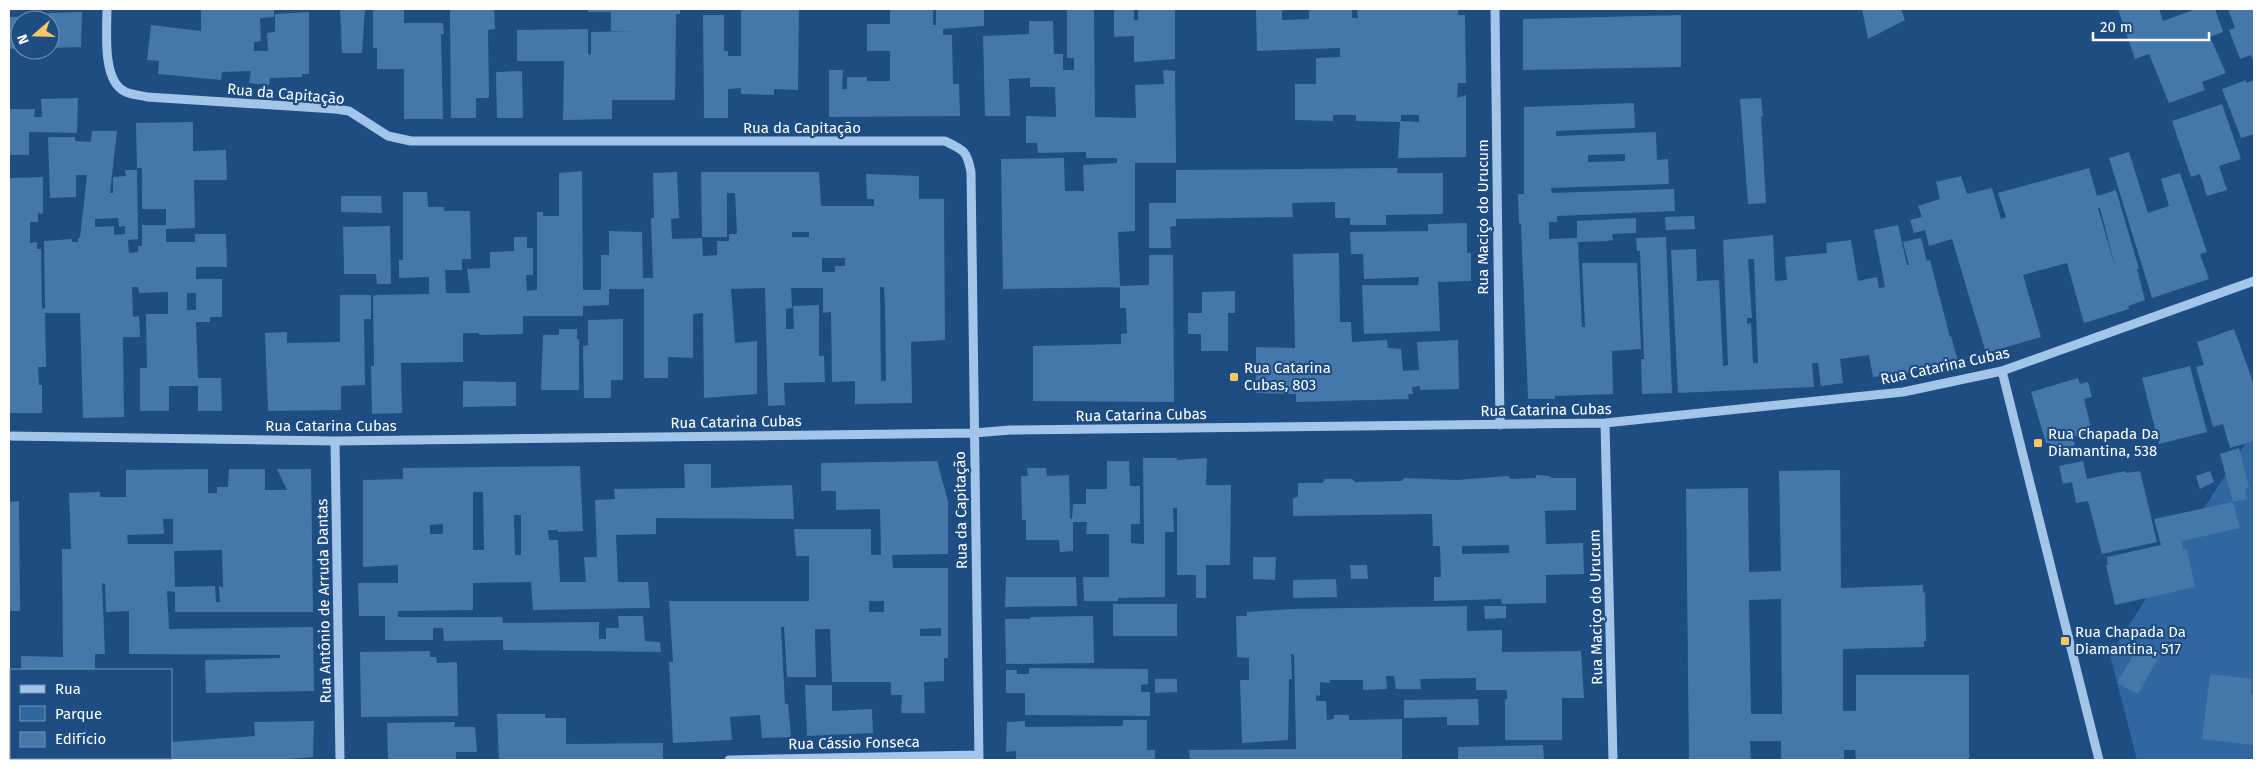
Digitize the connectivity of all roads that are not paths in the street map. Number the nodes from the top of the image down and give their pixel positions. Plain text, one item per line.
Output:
1 (107, 9) edge
2 (1496, 9) edge
3 (2254, 280) edge
4 (2002, 371) junction
5 (1606, 424) junction
6 (1500, 426) junction
7 (974, 433) junction
8 (9, 436) edge
9 (335, 441) junction
10 (979, 758) edge
11 (340, 760) edge
12 (729, 760) edge
13 (1613, 760) edge
14 (2099, 760) edge

1 - 7 street, Rua da Capitação
2 - 6 street, Rua Maciço do Urucum
3 - 4 street, Rua Catarina Cubas
4 - 5 street, Rua Catarina Cubas
4 - 14 street
5 - 6 street, Rua Catarina Cubas
5 - 13 street, Rua Maciço do Urucum
6 - 7 street, Rua Catarina Cubas
7 - 9 street, Rua Catarina Cubas
7 - 10 street, Rua da Capitação
8 - 9 street, Rua Catarina Cubas
9 - 11 street, Rua Antônio de Arruda Dantas
10 - 12 street, Rua Cássio Fonseca

